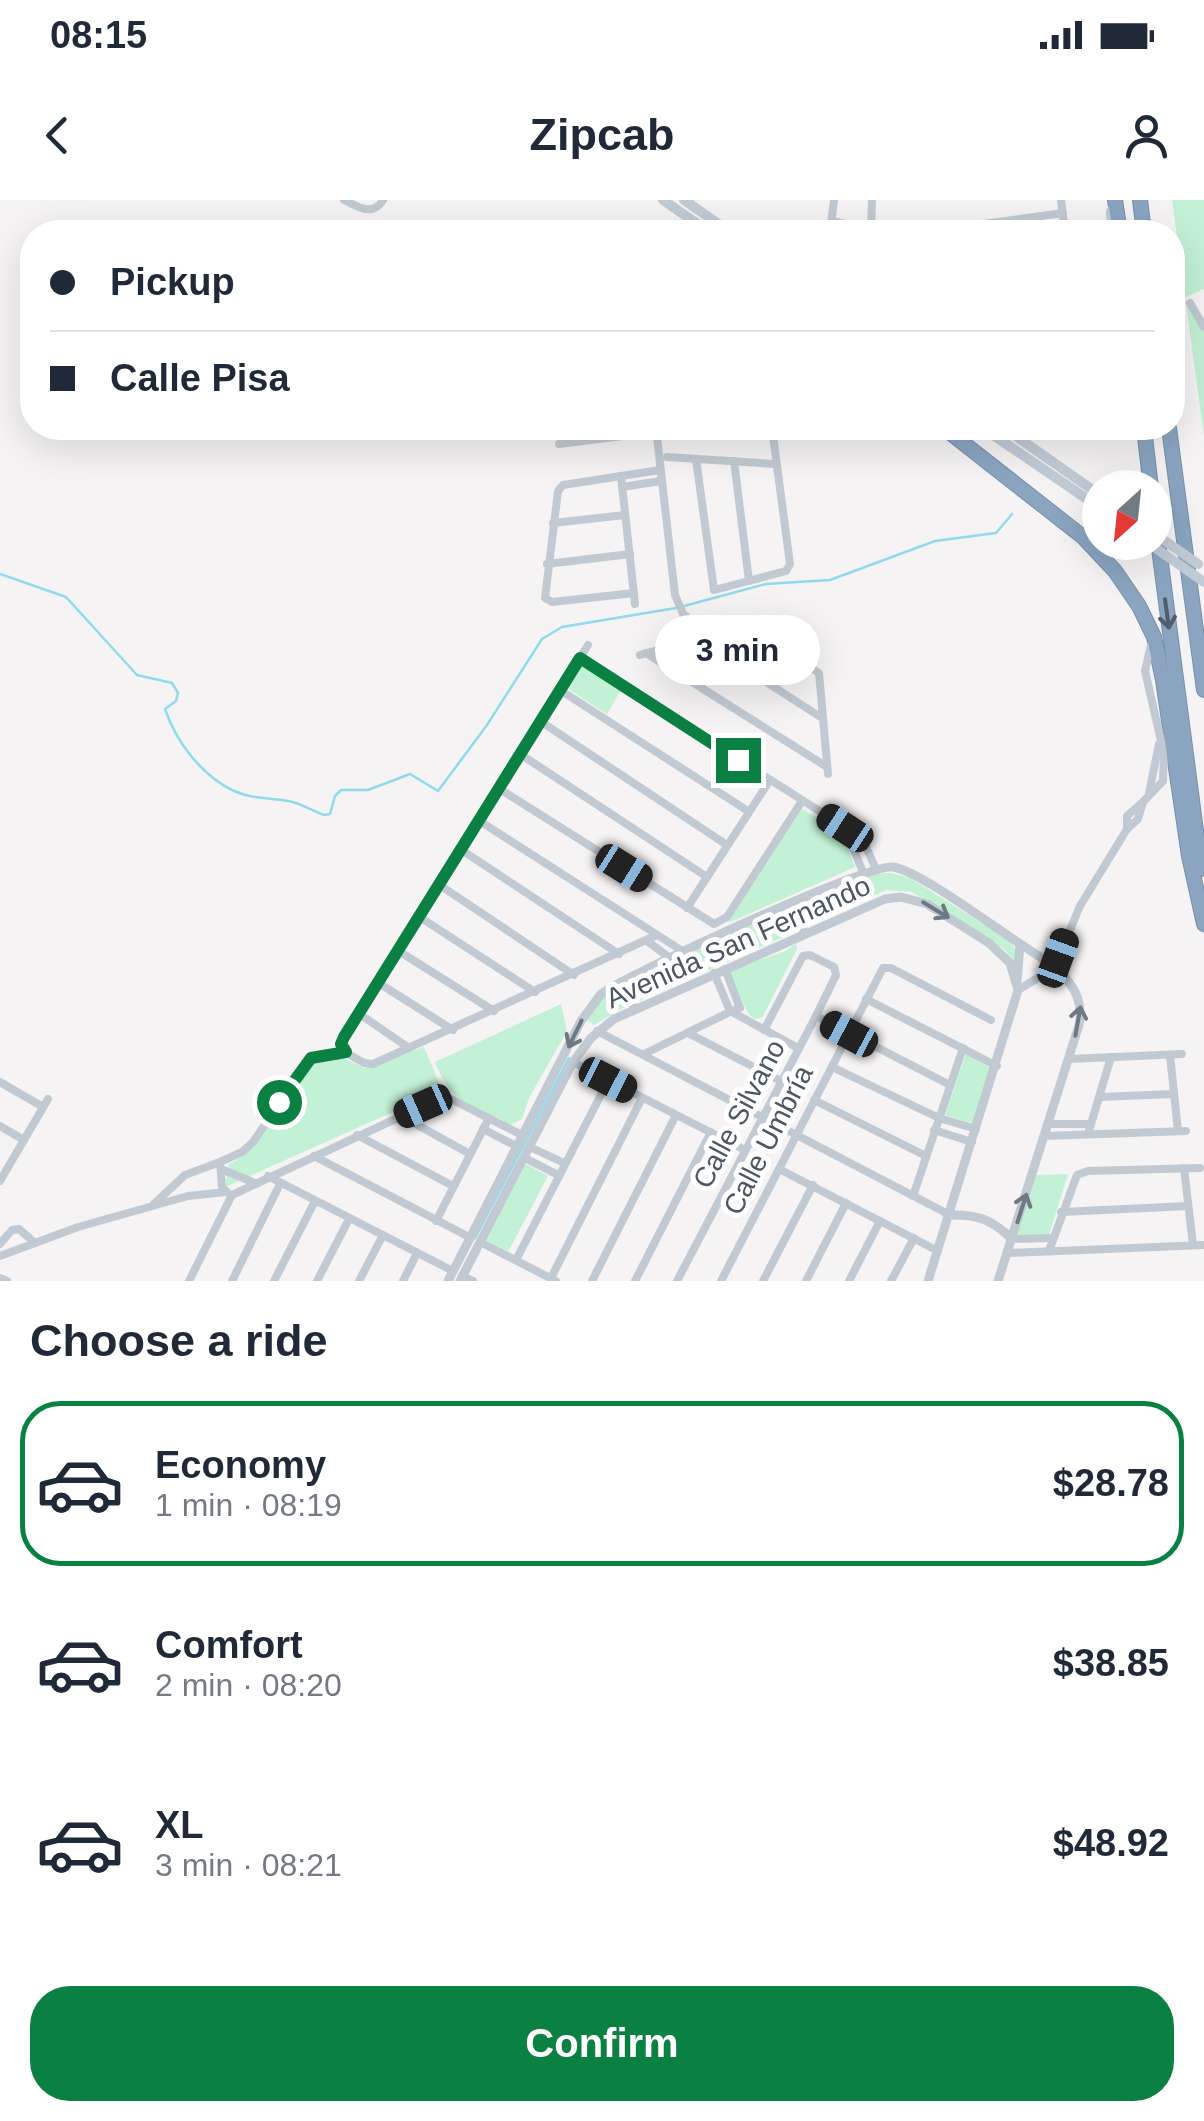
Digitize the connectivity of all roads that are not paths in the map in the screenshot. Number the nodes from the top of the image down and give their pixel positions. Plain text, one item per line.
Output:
1 (344, 200) edge
2 (383, 200) edge
3 (663, 200) edge
4 (684, 200) edge
5 (1061, 200) edge
6 (1062, 214) junction
7 (692, 220) edge
8 (709, 220) edge
9 (1016, 220) edge
10 (1063, 220) edge
11 (1190, 303) dead end
12 (1204, 326) edge
13 (583, 440) edge
14 (657, 440) edge
15 (773, 440) edge
16 (960, 440) edge
17 (1002, 440) edge
18 (1021, 440) edge
19 (1145, 440) edge
20 (1171, 440) edge
21 (575, 442) joint
22 (559, 444) dead end
23 (666, 457) dead end
24 (696, 459) junction
25 (734, 461) junction
26 (775, 464) junction
27 (660, 470) junction
28 (1149, 470) edge
29 (1007, 474) junction
30 (621, 476) junction
31 (662, 481) junction
32 (1082, 482) edge
33 (622, 487) junction
34 (1082, 495) edge
35 (625, 515) junction
36 (553, 523) junction
37 (1172, 546) edge
38 (630, 554) junction
39 (1160, 560) edge
40 (1172, 560) edge
41 (547, 564) junction
42 (1201, 566) edge
43 (749, 581) junction
44 (1204, 582) edge
45 (634, 593) junction
46 (636, 604) dead end
47 (699, 638) junction
48 (588, 645) dead end
49 (580, 658) junction
50 (560, 690) junction
51 (1204, 690) edge
52 (822, 718) junction
53 (540, 721) junction
54 (520, 754) junction
55 (770, 780) junction
56 (498, 788) junction
57 (802, 801) junction
58 (748, 811) junction
59 (478, 820) junction
60 (845, 828) junction
61 (727, 845) junction
62 (460, 850) junction
63 (875, 868) junction
64 (863, 872) junction
65 (707, 876) junction
66 (438, 884) junction
67 (1204, 896) edge
68 (791, 904) junction
69 (687, 908) junction
70 (418, 916) junction
71 (1204, 924) edge
72 (805, 933) junction
73 (657, 935) junction
74 (647, 941) junction
75 (1020, 944) junction
76 (397, 950) junction
77 (684, 952) junction
78 (619, 954) junction
79 (670, 958) junction
80 (1054, 968) junction
81 (724, 969) junction
82 (714, 973) junction
83 (574, 975) junction
84 (377, 982) junction
85 (621, 982) junction
86 (1017, 985) junction
87 (536, 992) junction
88 (866, 999) junction
89 (740, 1007) junction
90 (636, 1008) junction
91 (494, 1011) junction
92 (730, 1011) junction
93 (358, 1013) junction
94 (816, 1016) junction
95 (742, 1018) junction
96 (991, 1020) dead end
97 (453, 1030) junction
98 (764, 1030) junction
99 (597, 1032) junction
100 (688, 1032) junction
101 (849, 1034) junction
102 (410, 1048) junction
103 (798, 1048) junction
104 (963, 1048) junction
105 (346, 1052) junction
106 (644, 1054) junction
107 (1182, 1054) dead end
108 (1170, 1055) junction
109 (1111, 1057) junction
110 (1069, 1059) junction
111 (573, 1062) junction
112 (832, 1066) junction
113 (997, 1066) junction
114 (608, 1080) junction
115 (781, 1081) junction
116 (0, 1082) edge
117 (950, 1085) junction
118 (1174, 1094) junction
119 (1100, 1097) junction
120 (642, 1098) junction
121 (814, 1100) junction
122 (676, 1115) junction
123 (400, 1116) junction
124 (763, 1116) junction
125 (489, 1118) junction
126 (938, 1118) junction
127 (1049, 1124) junction
128 (1091, 1124) junction
129 (0, 1126) edge
130 (483, 1129) junction
131 (934, 1130) junction
132 (976, 1130) junction
133 (710, 1132) junction
134 (796, 1134) junction
135 (1088, 1134) junction
136 (357, 1135) junction
137 (524, 1136) junction
138 (1045, 1136) junction
139 (24, 1140) junction
140 (972, 1142) junction
141 (518, 1146) junction
142 (530, 1147) junction
143 (745, 1150) junction
144 (470, 1154) junction
145 (314, 1156) junction
146 (926, 1156) junction
147 (524, 1158) junction
148 (564, 1163) junction
149 (220, 1166) junction
150 (779, 1168) junction
151 (1184, 1168) junction
152 (1200, 1168) dead end
153 (2, 1175) edge
154 (558, 1175) junction
155 (268, 1176) junction
156 (255, 1183) junction
157 (280, 1184) junction
158 (454, 1186) junction
159 (812, 1186) junction
160 (229, 1193) junction
161 (913, 1196) junction
162 (315, 1201) junction
163 (846, 1203) junction
164 (152, 1206) junction
165 (1188, 1206) junction
166 (1061, 1212) junction
167 (950, 1216) junction
168 (349, 1218) junction
169 (436, 1220) junction
170 (880, 1221) junction
171 (383, 1236) junction
172 (914, 1238) junction
173 (1052, 1238) junction
174 (1012, 1239) junction
175 (476, 1240) junction
176 (35, 1243) junction
177 (0, 1244) edge
178 (1204, 1244) edge
179 (1193, 1245) junction
180 (1049, 1250) junction
181 (938, 1251) junction
182 (417, 1253) junction
183 (1008, 1253) junction
184 (0, 1256) edge
185 (516, 1260) junction
186 (0, 1278) edge
187 (459, 1278) edge
188 (554, 1280) edge
189 (7, 1281) edge
190 (189, 1281) edge
191 (232, 1281) edge
192 (274, 1281) edge
193 (317, 1281) edge
194 (359, 1281) edge
195 (403, 1281) edge
196 (592, 1281) edge
197 (635, 1281) edge
198 (677, 1281) edge
199 (720, 1281) edge
200 (762, 1281) edge
201 (806, 1281) edge
202 (849, 1281) edge
203 (891, 1281) edge
204 (928, 1281) edge
205 (998, 1281) edge

1 - 2 street
3 - 7 main road
4 - 8 main road
5 - 6 street
6 - 9 street
6 - 10 street
11 - 12 street
13 - 21 street
14 - 27 street
15 - 26 street
16 - 29 highway
17 - 34 main road
18 - 32 main road
19 - 28 highway
20 - 51 highway
21 - 22 street
23 - 24 street
24 - 25 street
24 - 43 street
25 - 26 street
25 - 43 street
26 - 43 street
27 - 30 street
27 - 31 street
29 - 71 highway
29 - 80 street
30 - 33 street
30 - 36 street
31 - 33 street
31 - 47 street
33 - 35 street
35 - 36 street
35 - 38 street
36 - 41 street
37 - 42 main road, bridge
38 - 41 street
38 - 45 street
39 -> 67 highway
40 - 44 main road, bridge
41 - 45 street
45 - 46 street
47 - 52 street
47 - 52 street
47 - 52 street
48 - 49 street
49 - 50 street
49 - 55 street
50 - 53 street
50 - 58 street
53 - 54 street
53 - 61 street
54 - 56 street
54 - 65 street
55 - 57 street
55 - 58 street
56 - 59 street
56 - 69 street
57 - 60 street
57 - 69 street
58 - 61 street
59 - 62 street
59 - 73 street
60 - 63 street
60 - 64 street
61 - 65 street
62 - 66 street
62 - 78 street
63 - 64 street, Avenida San Fernando
63 - 75 street, Avenida San Fernando
64 - 68 street, Avenida San Fernando
65 - 69 street
66 - 70 street
66 - 83 street
68 - 72 street
68 - 77 street, Avenida San Fernando
70 - 76 street
70 - 87 street
72 - 81 street, Avenida San Fernando
72 -> 86 street, Avenida San Fernando
73 - 74 street
73 - 77 street
74 - 78 street
74 - 79 street
75 - 80 street, Avenida San Fernando
75 - 86 street
76 - 84 street
76 - 91 street
77 - 79 street, Avenida San Fernando
78 - 83 street
79 - 85 street, Avenida San Fernando
80 - 86 street
110 -> 80 street, Avenida San Fernando
81 - 82 street, Avenida San Fernando
81 - 89 street
82 - 90 street, Avenida San Fernando
82 - 92 street
83 - 87 street
84 - 93 street
84 - 97 street
85 - 90 street
85 -> 137 street, Avenida San Fernando
86 - 113 street
87 - 91 street
88 - 96 street, Calle Umbría
88 - 101 street, Calle Umbría
88 - 104 street
89 - 92 street
89 - 95 street
90 - 99 street, Avenida San Fernando
91 - 97 street
92 - 95 street
92 - 100 street
93 - 102 street
93 - 105 street
94 - 98 street, Calle Silvano
94 - 101 street
94 - 103 street, Calle Silvano
95 - 98 street
97 - 102 street
98 - 103 street
99 - 106 street
99 - 111 street, Avenida San Fernando
100 - 106 street
100 - 115 street
101 - 112 street, Calle Umbría
101 - 117 street
102 - 105 street
103 - 115 street, Calle Silvano
104 - 113 street
104 - 117 street
105 - 149 street
106 - 124 street
107 - 108 street
108 - 109 street
108 - 118 street
109 - 110 street
109 - 119 street
110 - 127 street
111 - 114 street
111 - 142 street, Avenida San Fernando
112 - 121 street, Calle Umbría
112 - 126 street
113 - 132 street
114 - 120 street
114 - 148 street
115 - 124 street, Calle Silvano
116 - 139 street
117 - 126 street
118 - 119 street
118 - 135 street
119 - 128 street
120 - 122 street
120 - 188 street
121 - 134 street, Calle Umbría
121 - 146 street
122 - 133 street
122 - 196 street
123 - 125 street
123 - 136 street
123 - 144 street
124 - 134 street
124 - 143 street, Calle Silvano
125 - 130 street
125 - 137 street
126 - 131 street
126 - 132 street
127 - 128 street
127 - 138 street
128 - 135 street
129 - 139 street
130 - 141 street
130 - 144 street
131 - 140 street
131 - 146 street
132 - 140 street
133 - 143 street
133 - 197 street
134 - 150 street, Calle Umbría
134 - 161 street
135 - 138 street
136 - 145 street
136 - 158 street
137 - 141 street, Avenida San Fernando
174 -> 138 street
139 - 153 street
140 - 167 street
141 - 175 street, Avenida San Fernando
142 - 147 street, Avenida San Fernando
142 - 148 street
143 - 198 street, Calle Silvano
144 - 158 street
145 - 155 street
145 - 169 street
146 - 161 street
147 - 154 street
147 - 175 street, Avenida San Fernando
148 - 154 street
149 - 156 street
149 - 160 street
149 - 164 street
150 - 159 street
150 - 199 street, Calle Umbría
151 - 152 street
151 - 165 street
151 - 166 street
154 - 185 street
155 - 156 street
155 - 157 street
156 - 160 street
157 - 162 street
157 - 191 street
158 - 169 street
159 - 163 street
159 - 200 street
160 - 164 street
160 - 190 street
161 - 167 street
162 - 168 street
162 - 192 street
163 - 170 street
163 - 201 street
164 - 176 street
165 - 166 street
165 - 179 street
166 - 173 street
167 - 174 street
167 - 181 street
168 - 171 street
168 - 193 street
169 - 175 street
170 - 172 street
170 - 202 street
171 - 182 street
171 - 194 street
172 - 181 street
172 - 203 street
173 - 174 street
173 - 180 street
174 - 183 street
175 - 185 street
175 - 187 street, Avenida San Fernando
176 - 177 street
176 - 184 street
178 - 179 street
179 - 180 street
180 - 183 street
181 - 204 street
182 - 187 street
182 - 195 street
183 - 205 street
185 - 188 street
186 - 189 street

